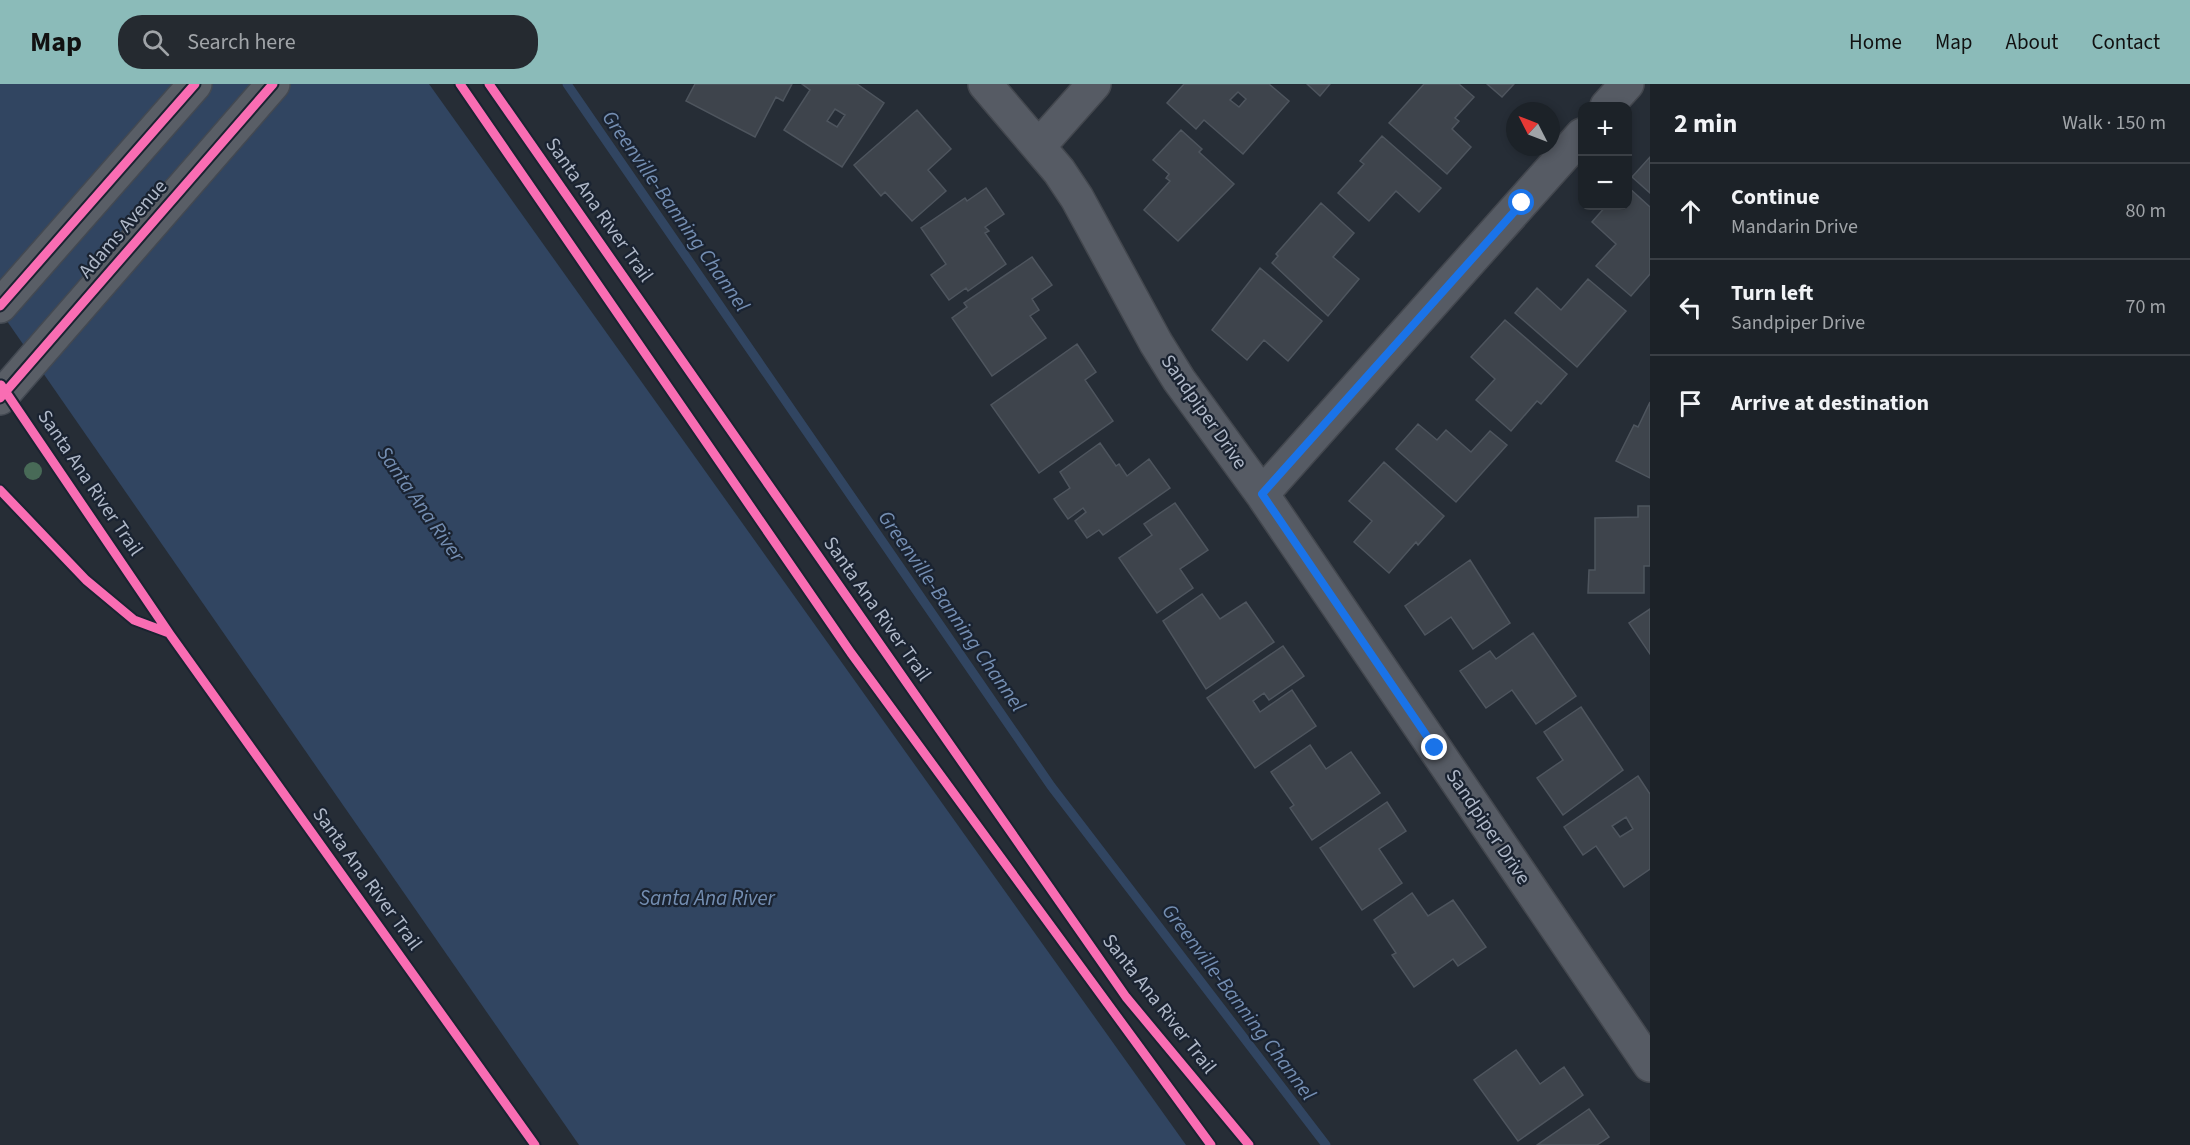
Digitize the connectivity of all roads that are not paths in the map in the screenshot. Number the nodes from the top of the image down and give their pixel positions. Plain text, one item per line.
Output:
1 (195, 84) edge
2 (273, 84) edge
3 (985, 84) edge
4 (1094, 84) edge
5 (1628, 84) edge
6 (1611, 102) edge
7 (1578, 139) edge
8 (1039, 146) junction
9 (0, 306) edge
10 (0, 398) edge
11 (1262, 494) junction
12 (1650, 1065) edge

1 - 9 main road
2 - 10 main road, Adams Avenue
3 - 8 street, Sandpiper Drive
4 - 8 street
5 - 6 street
7 - 11 street
8 - 11 street, Sandpiper Drive
11 - 12 street, Sandpiper Drive

